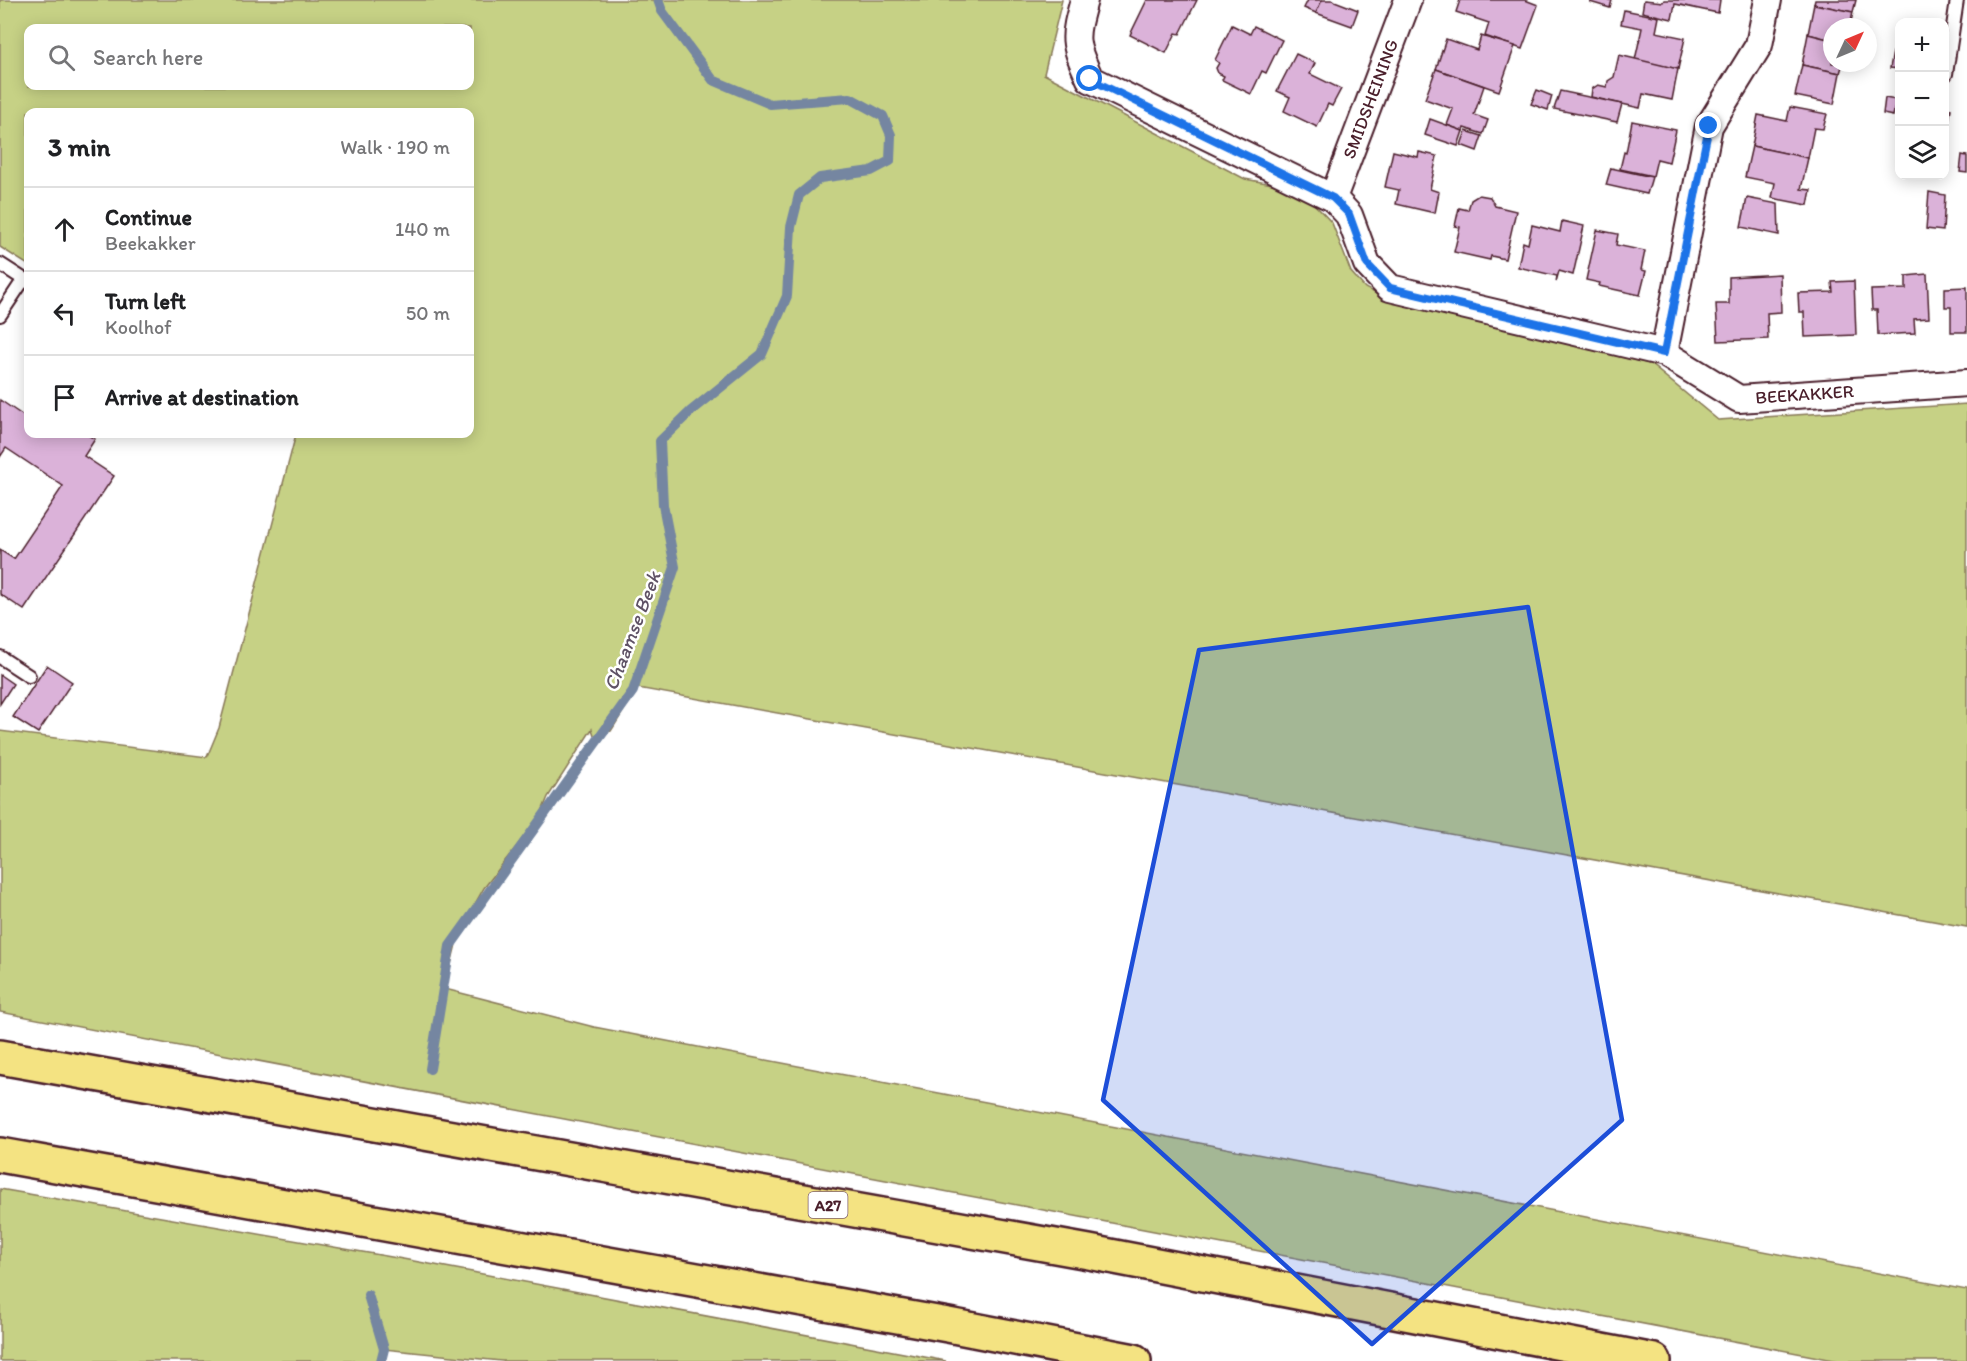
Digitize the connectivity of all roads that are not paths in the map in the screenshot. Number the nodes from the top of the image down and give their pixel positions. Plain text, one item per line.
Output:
1 (1084, 0) edge
2 (1408, 0) edge
3 (1768, 0) edge
4 (1958, 0) edge
5 (1946, 72) edge
6 (1333, 198) junction
7 (0, 264) edge
8 (24, 280) edge
9 (24, 284) edge
10 (0, 315) edge
11 (1664, 353) junction
12 (1967, 383) edge
13 (0, 657) edge
14 (29, 676) dead end
15 (0, 1057) edge
16 (0, 1155) edge
17 (1134, 1361) edge
18 (1654, 1361) edge

1 - 6 street, BEEKAKKER
2 - 6 street, SMIDSHEINING
3 - 11 street
4 - 5 lane
6 - 11 street, BEEKAKKER
7 - 8 lane
9 - 10 lane
11 - 12 street, BEEKAKKER
13 - 14 lane
15 - 18 highway, A27
16 - 17 highway

